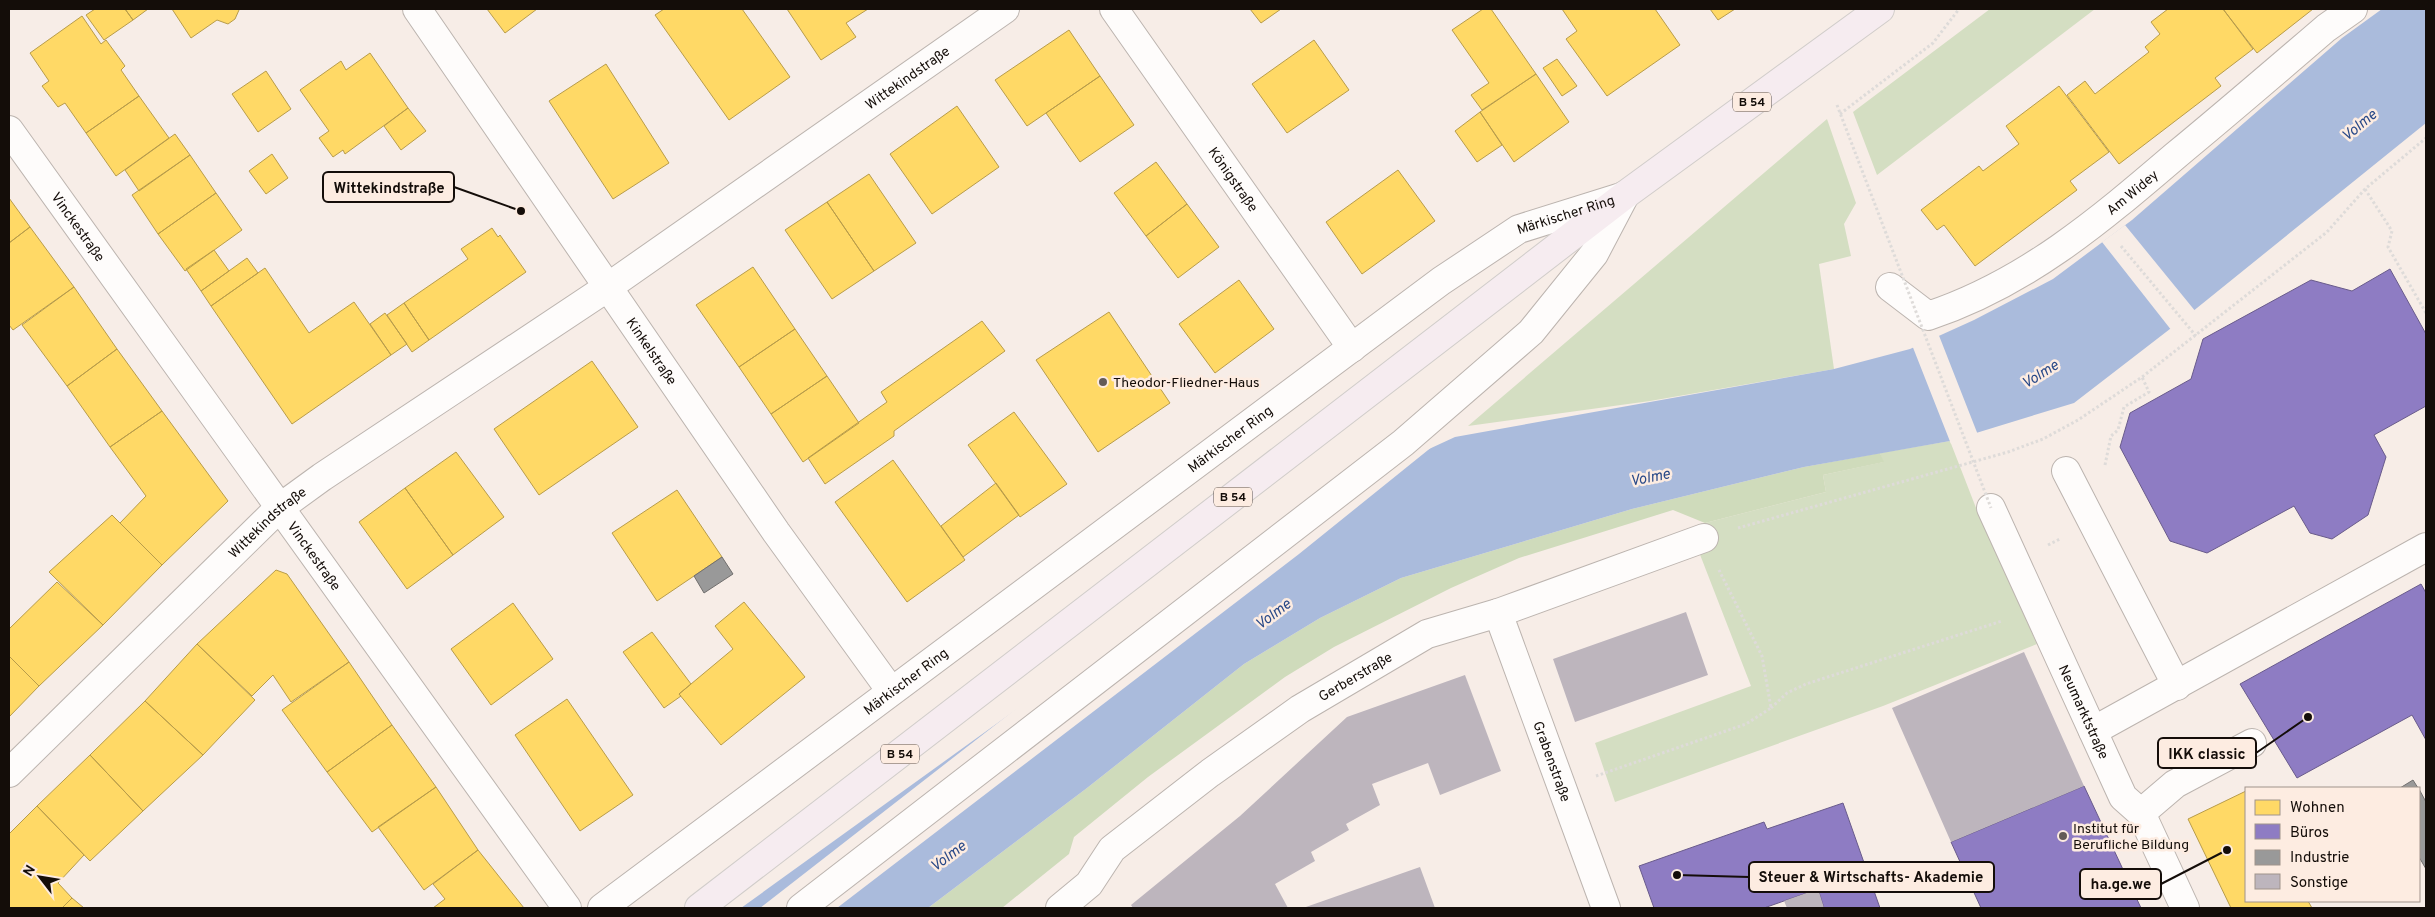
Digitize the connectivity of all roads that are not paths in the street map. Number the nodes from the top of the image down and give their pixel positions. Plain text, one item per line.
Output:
1 (417, 9) edge
2 (1006, 9) edge
3 (1114, 9) edge
4 (1880, 9) edge
5 (2353, 9) edge
6 (9, 130) edge
7 (1625, 195) junction
8 (608, 287) junction
9 (1890, 287) dead end
10 (1352, 348) junction
11 (2066, 471) dead end
12 (1991, 508) road end
13 (278, 509) junction
14 (1704, 538) road end
15 (2426, 547) edge
16 (1498, 613) junction
17 (2177, 686) junction
18 (891, 692) junction
19 (2093, 731) junction
20 (2252, 744) dead end
21 (9, 773) edge
22 (2141, 813) junction
23 (566, 908) edge
24 (602, 908) edge
25 (699, 908) edge
26 (801, 908) edge
27 (1060, 908) edge
28 (1606, 908) edge
29 (2185, 908) edge

1 - 8 street, Kinkelstraße
2 - 8 street, Wittekindstraße
3 - 10 street, Königstraße
4 - 7 main road, Märkischer Ring / B 54
5 - 9 street, Am Widey
6 - 13 street, Vinckestraße
7 - 10 street, Märkischer Ring
7 - 25 main road, B 54
7 - 26 street
8 - 13 street, Wittekindstraße
8 - 18 street, Kinkelstraße
10 - 18 street, Märkischer Ring
11 - 17 street
12 - 19 street, Neumarktstraße
13 - 21 street, Wittekindstraße
13 - 23 street, Vinckestraße
14 - 16 street, Gerberstraße
15 - 17 street
16 - 27 street, Gerberstraße
16 - 28 street, Grabenstraße
17 - 19 street
18 - 24 street, Märkischer Ring
19 - 22 street, Neumarktstraße
20 - 22 street
22 - 29 street, Neumarktstraße

